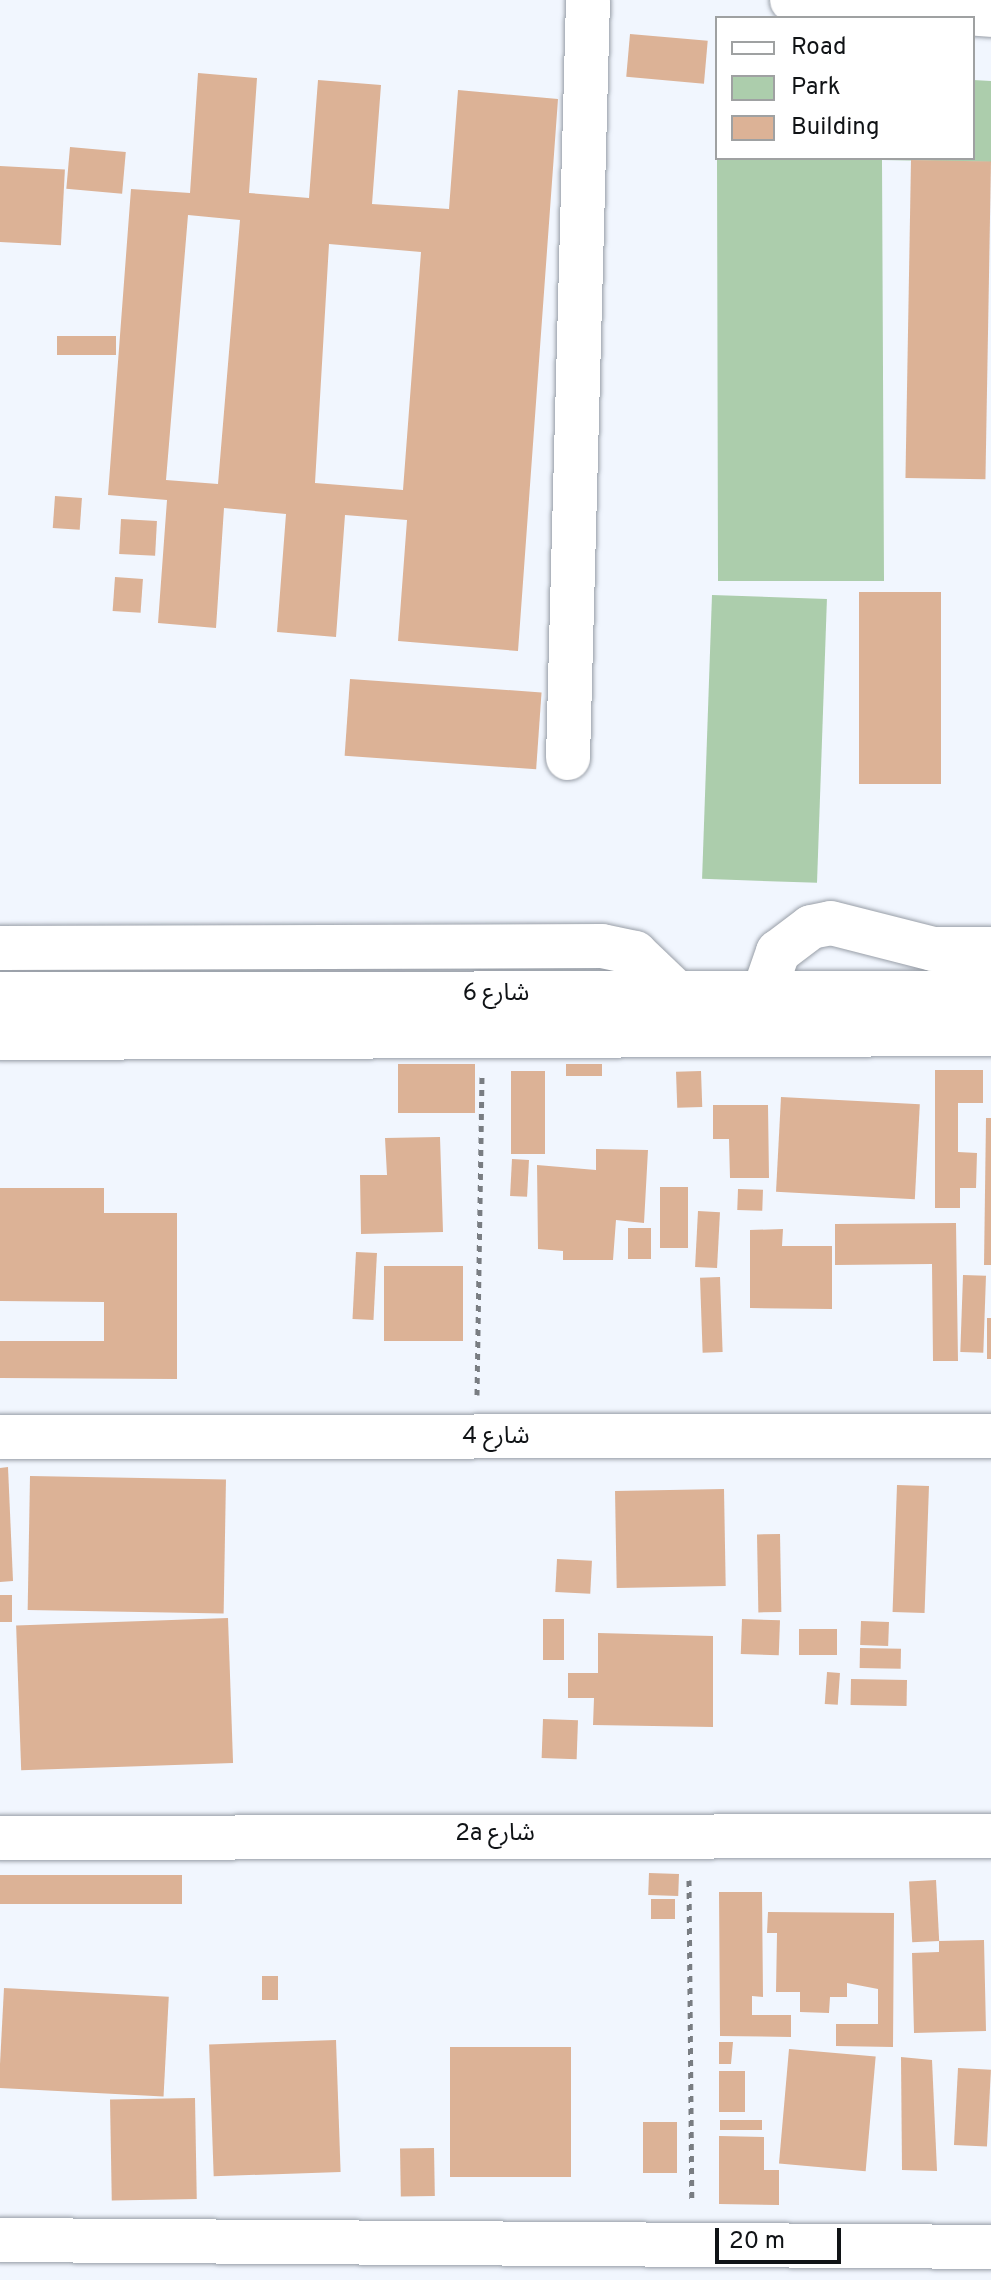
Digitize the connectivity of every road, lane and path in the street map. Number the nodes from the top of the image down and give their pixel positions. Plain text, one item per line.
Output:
1 (588, 0) edge
2 (792, 0) edge
3 (991, 15) edge
4 (568, 758) dead end
5 (0, 948) edge
6 (991, 949) edge
7 (991, 993) edge
8 (0, 994) edge
9 (763, 995) junction
10 (680, 996) junction
11 (991, 1034) edge
12 (482, 1036) junction
13 (0, 1038) edge
14 (991, 1436) edge
15 (0, 1437) edge
16 (477, 1439) junction
17 (688, 1835) junction
18 (991, 1836) edge
19 (0, 1838) edge
20 (0, 2240) edge
21 (693, 2243) junction
22 (991, 2247) edge

1 - 4 street
2 - 3 street
5 - 10 street
6 - 9 street
7 - 9 street, شارع 6
8 - 10 street, شارع 6
9 - 10 street, شارع 6
11 - 12 street
12 - 13 street
12 - 16 path
14 - 16 street, شارع 4
15 - 16 street, شارع 4
17 - 18 street, 2a شارع
17 - 19 street, 2a شارع
17 - 21 path
20 - 21 street
21 - 22 street

